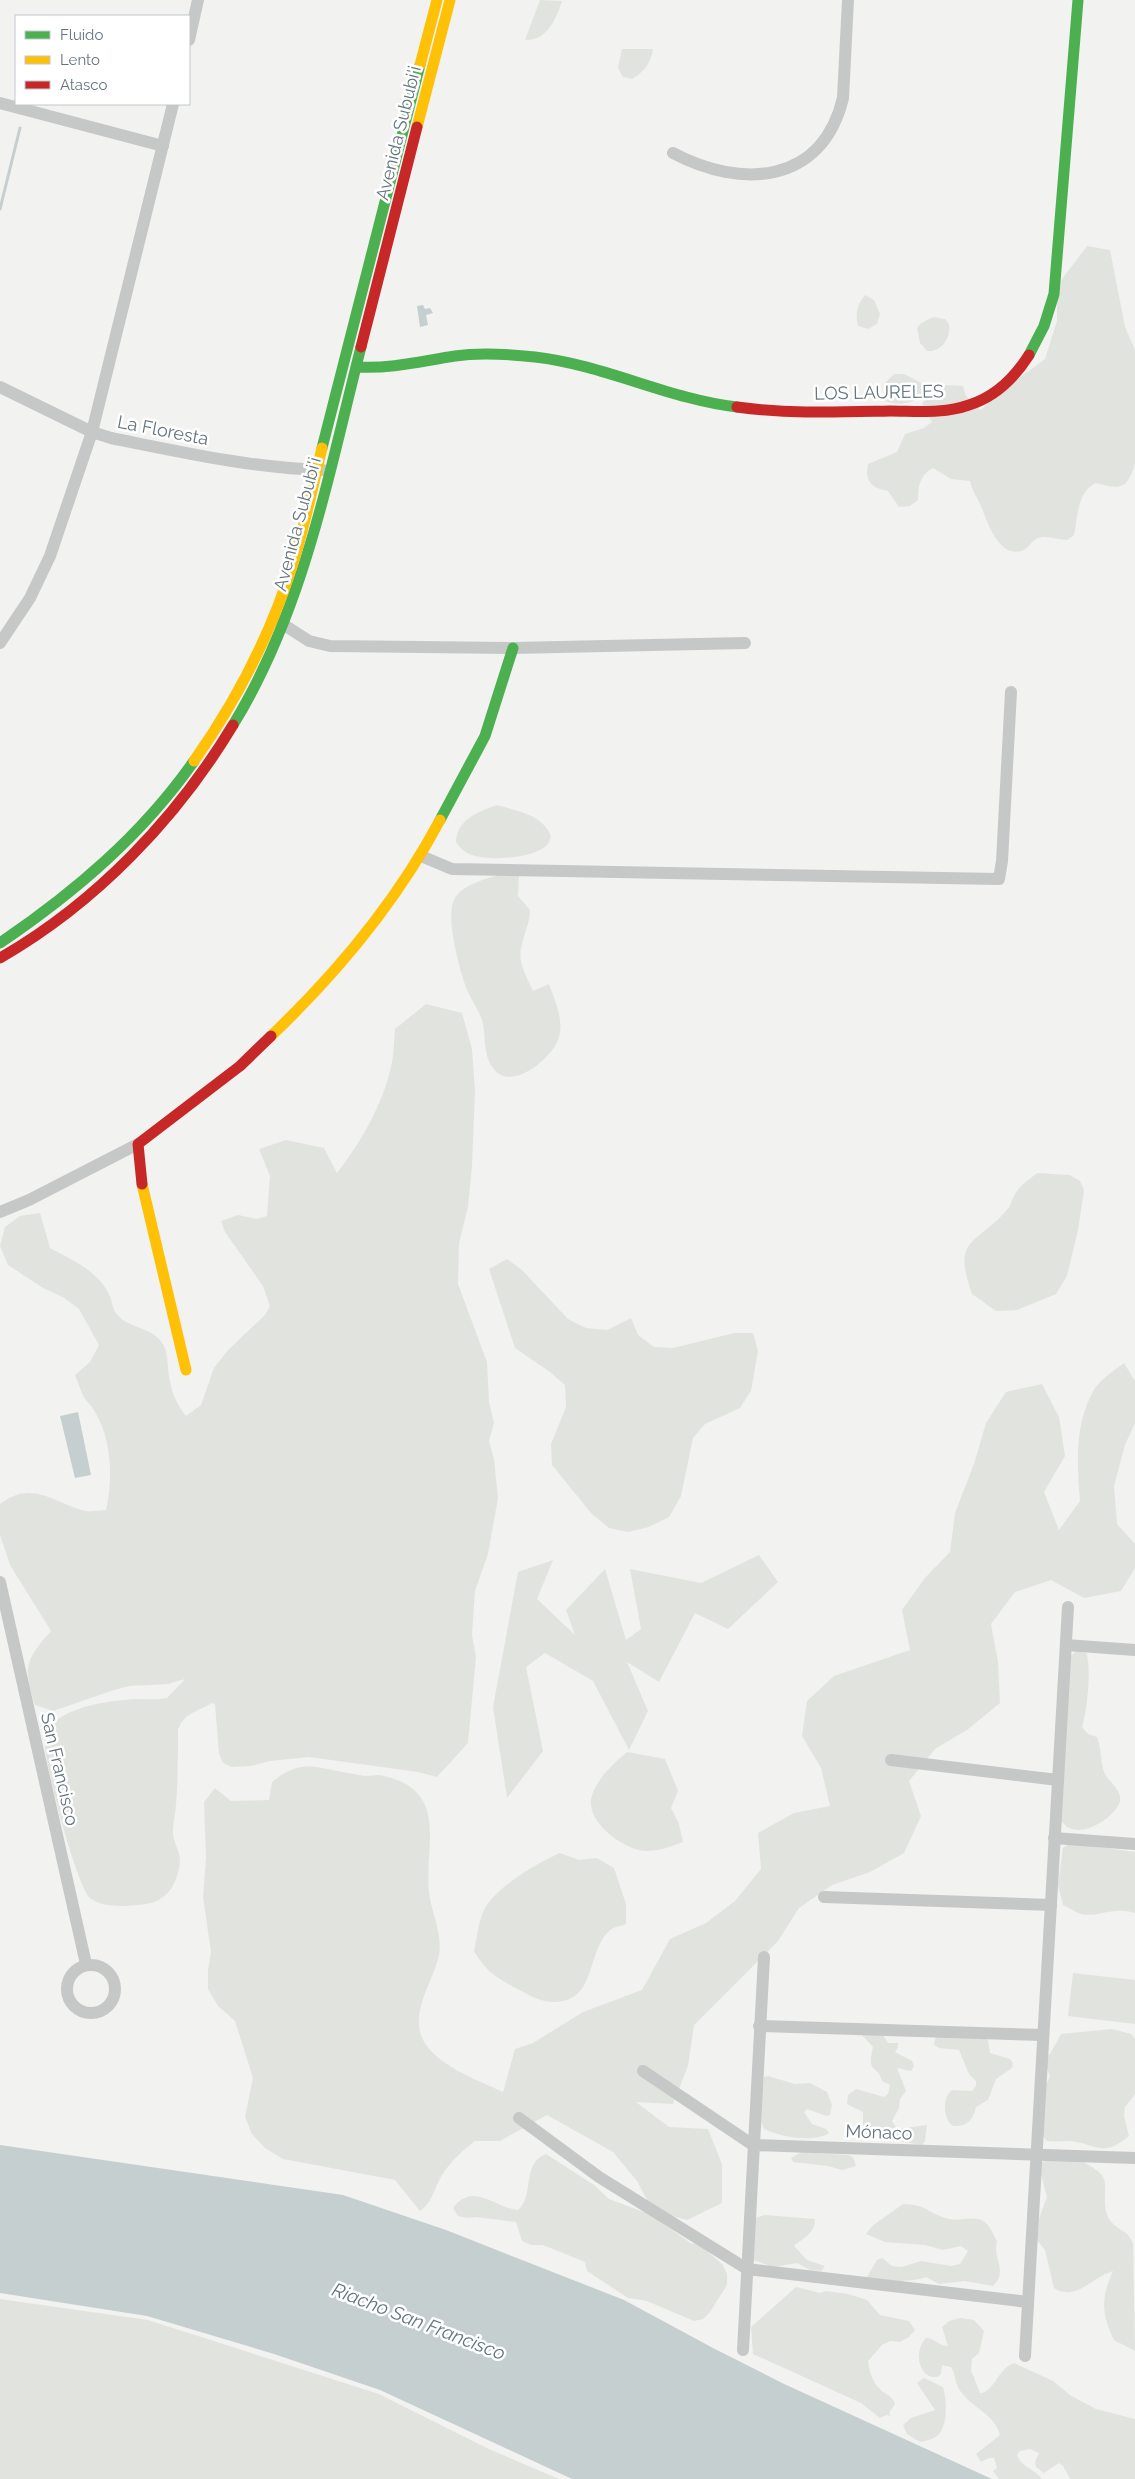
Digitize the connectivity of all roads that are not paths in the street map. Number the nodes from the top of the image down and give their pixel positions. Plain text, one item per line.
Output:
1 (198, 0) edge
2 (437, 0) edge
3 (450, 0) edge
4 (848, 0) edge
5 (1078, 0) edge
6 (190, 36) edge
7 (0, 103) edge
8 (174, 105) edge
9 (164, 146) junction
10 (673, 153) dead end
11 (356, 367) junction
12 (0, 387) edge
13 (92, 432) junction
14 (316, 469) junction
15 (330, 470) junction
16 (274, 618) junction
17 (285, 625) junction
18 (0, 642) edge
19 (745, 644) dead end
20 (512, 648) junction
21 (1011, 692) dead end
22 (420, 856) junction
23 (0, 943) edge
24 (0, 958) edge
25 (138, 1144) junction
26 (0, 1212) edge
27 (186, 1370) dead end
28 (0, 1582) edge
29 (1068, 1607) dead end
30 (1066, 1645) junction
31 (1135, 1650) edge
32 (892, 1760) dead end
33 (1058, 1780) junction
34 (1054, 1838) junction
35 (1135, 1844) edge
36 (824, 1897) dead end
37 (1051, 1905) junction
38 (764, 1957) dead end
39 (86, 1964) dead end
40 (759, 2026) junction
41 (1043, 2035) junction
42 (643, 2071) dead end
43 (519, 2118) dead end
44 (753, 2145) junction
45 (1037, 2155) junction
46 (1135, 2158) edge
47 (747, 2269) junction
48 (1028, 2302) junction
49 (743, 2350) dead end
50 (1024, 2356) dead end

1 - 6 street
2 - 14 street, Avenida Sububi'i
3 - 11 street, Avenida Sububi'i
4 - 10 street
5 - 11 street, LOS LAURELES
7 - 9 street
8 - 9 street
9 - 13 street
11 - 15 street, Avenida Sububi'i
12 - 13 street, La Floresta
13 - 14 street, La Floresta
13 - 18 street
14 - 15 street, La Floresta
14 - 16 street, Avenida Sububi'i
15 - 17 street, Avenida Sububi'i
16 - 17 street
16 - 23 street, Avenida Sububi'i
17 - 20 street
17 - 24 street, Avenida Sububi'i
19 - 20 street
20 - 22 street
21 - 22 street
22 - 25 street
25 - 26 street
25 - 27 street
28 - 39 street, San Francisco
29 - 30 street
30 - 31 street
30 - 33 street
32 - 33 street
33 - 34 street
34 - 35 street
34 - 37 street
36 - 37 street
37 - 41 street
38 - 40 street
40 - 41 street
40 - 44 street
41 - 45 street
42 - 44 street
43 - 47 street
44 - 45 street, Mónaco
44 - 47 street
45 - 46 street, Mónaco
45 - 48 street
47 - 48 street
47 - 49 street
48 - 50 street

